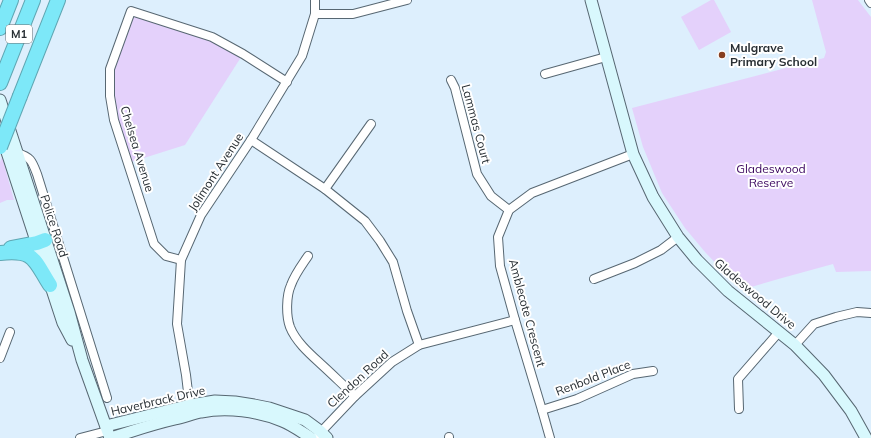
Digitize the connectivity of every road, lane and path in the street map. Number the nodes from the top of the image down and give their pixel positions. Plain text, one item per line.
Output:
1 (11, 0) edge
2 (33, 0) edge
3 (58, 0) edge
4 (315, 0) edge
5 (408, 0) edge
6 (591, 0) edge
7 (869, 0) edge
8 (871, 3) edge
9 (315, 14) junction
10 (0, 28) edge
11 (606, 57) junction
12 (545, 74) dead end
13 (451, 80) dead end
14 (287, 82) junction
15 (0, 83) edge
16 (0, 100) edge
17 (371, 124) dead end
18 (0, 132) edge
19 (251, 140) junction
20 (0, 147) edge
21 (17, 153) junction
22 (633, 154) junction
23 (325, 189) junction
24 (509, 210) junction
25 (678, 237) junction
26 (41, 242) junction
27 (0, 252) edge
28 (308, 256) dead end
29 (181, 260) junction
30 (594, 279) dead end
31 (50, 285) junction
32 (871, 313) edge
33 (515, 320) junction
34 (10, 332) dead end
35 (779, 332) junction
36 (419, 345) junction
37 (795, 345) junction
38 (94, 356) junction
39 (0, 358) edge
40 (82, 360) junction
41 (653, 371) dead end
42 (355, 396) junction
43 (107, 398) dead end
44 (739, 409) dead end
45 (191, 410) junction
46 (542, 410) junction
47 (108, 433) edge
48 (321, 436) edge
49 (864, 437) edge
50 (80, 438) edge
51 (311, 438) edge
52 (550, 438) edge

1 - 10 highway, M1
2 - 15 highway, M1
3 - 20 highway, bridge
4 - 9 street, Jolimont Avenue
5 - 9 street
6 - 11 street, Gladeswood Drive
7 - 8 street
9 - 14 street, Jolimont Avenue
11 - 12 street
11 - 22 street, Gladeswood Drive
13 - 24 street, Lammas Court
14 - 19 street, Jolimont Avenue
14 - 29 street, Chelsea Avenue
16 - 21 street, Police Road
17 - 23 street
18 - 26 street, Police Road
19 - 23 street
19 - 29 street, Jolimont Avenue
21 - 26 street, Police Road
21 - 38 street
22 - 24 street
22 - 25 street, Gladeswood Drive
23 - 36 street
24 - 33 street, Amblecote Crescent
25 - 30 street
25 - 35 street, Gladeswood Drive
26 - 27 highway
26 - 31 street, Police Road
26 - 40 street, Police Road
27 - 31 highway
28 - 42 street
29 - 45 street, Jolimont Avenue
31 - 40 street, Police Road
32 - 37 street
33 - 36 street, Clendon Road
33 - 46 street, Amblecote Crescent
34 - 39 street
35 - 37 street, Gladeswood Drive
35 - 44 street
36 - 42 street, Clendon Road
37 - 49 street, Gladeswood Drive
38 - 40 street
38 - 43 street
40 - 47 street, Police Road
41 - 46 street, Renbold Place
42 - 48 street, Clendon Road
45 - 47 street, Haverbrack Drive
45 - 48 street, Haverbrack Drive
45 - 51 street, Haverbrack Drive
46 - 52 street, Amblecote Crescent
47 - 50 street

